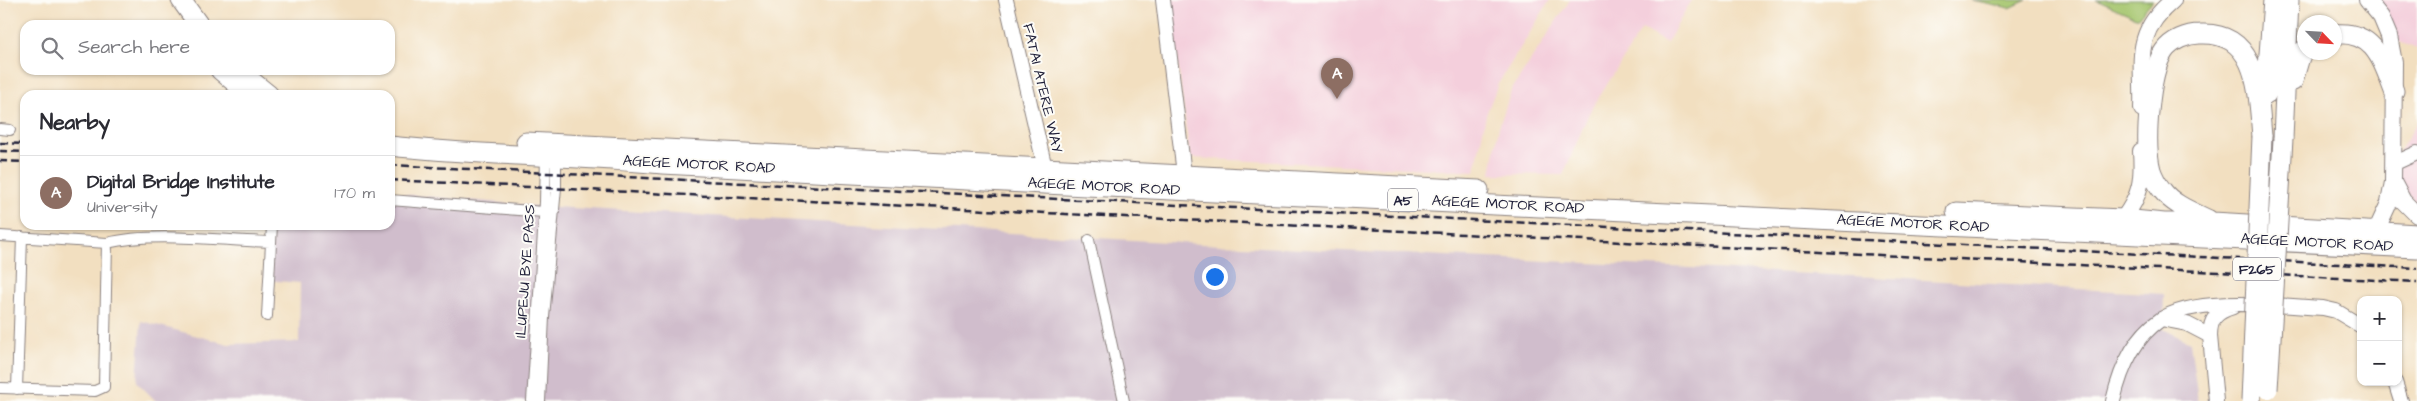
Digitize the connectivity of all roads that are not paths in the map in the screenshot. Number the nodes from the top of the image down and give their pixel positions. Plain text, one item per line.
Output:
1 (167, 0) edge
2 (181, 0) edge
3 (1006, 0) edge
4 (1163, 0) edge
5 (2173, 0) edge
6 (2273, 0) edge
7 (2289, 0) edge
8 (2367, 0) edge
9 (180, 20) edge
10 (195, 20) edge
11 (2342, 34) edge
12 (2300, 60) edge
13 (226, 75) edge
14 (244, 75) edge
15 (244, 90) edge
16 (263, 90) edge
17 (2394, 91) junction
18 (395, 135) edge
19 (2262, 136) junction
20 (2283, 139) junction
21 (395, 146) edge
22 (551, 150) junction
23 (2417, 153) edge
24 (2393, 164) junction
25 (1184, 174) junction
26 (1044, 176) junction
27 (2393, 182) junction
28 (395, 200) edge
29 (544, 212) junction
30 (2417, 215) edge
31 (1950, 218) junction
32 (2123, 219) junction
33 (2213, 222) junction
34 (271, 230) edge
35 (2376, 231) junction
36 (2417, 234) edge
37 (0, 236) edge
38 (22, 237) junction
39 (1090, 240) dead end
40 (270, 242) junction
41 (107, 243) junction
42 (2417, 248) edge
43 (2240, 305) junction
44 (267, 316) dead end
45 (2160, 319) junction
46 (2357, 324) edge
47 (2210, 336) junction
48 (2396, 386) edge
49 (0, 388) edge
50 (17, 389) junction
51 (2268, 395) edge
52 (532, 401) edge
53 (540, 401) edge
54 (1124, 401) edge
55 (2113, 401) edge
56 (2216, 401) edge
57 (2251, 401) edge
58 (2401, 401) edge

1 - 9 highway
2 - 10 highway
3 - 26 main road, FATAI ATERE WAY
4 - 25 main road
5 - 32 main road
6 - 19 highway, F265
7 - 20 highway, F265
8 - 17 main road
11 - 17 highway
12 - 20 highway
13 - 15 highway
14 - 16 highway
17 - 24 main road
18 - 22 highway, AGEGE MOTOR ROAD / A5
19 - 33 highway
19 - 57 highway, F265, bridge
20 - 51 highway, F265, bridge
21 - 22 highway, AGEGE MOTOR ROAD / A5
22 - 26 highway, AGEGE MOTOR ROAD / A5
22 - 29 street, ILUPEJU BYE PASS
22 - 53 street, ILUPEJU BYE PASS
23 - 24 main road
24 - 27 main road
25 - 26 highway, AGEGE MOTOR ROAD / A5
25 - 31 highway, AGEGE MOTOR ROAD / A5
26 - 31 highway, AGEGE MOTOR ROAD / A5
27 - 30 main road
27 - 35 main road
28 - 29 street
29 - 52 street, ILUPEJU BYE PASS
31 - 32 highway, AGEGE MOTOR ROAD / A5
31 - 42 highway, AGEGE MOTOR ROAD / A5
32 - 33 highway, AGEGE MOTOR ROAD / A5
33 - 35 highway, AGEGE MOTOR ROAD / A5
34 - 40 street
35 - 36 highway, AGEGE MOTOR ROAD / A5
37 - 38 street
38 - 41 street
38 - 50 street
39 - 54 street
40 - 41 street
40 - 44 street
41 - 50 street
43 - 45 main road
43 - 46 main road
43 - 47 main road
45 - 47 main road
45 - 55 main road
47 - 56 main road
48 - 58 main road
49 - 50 street

